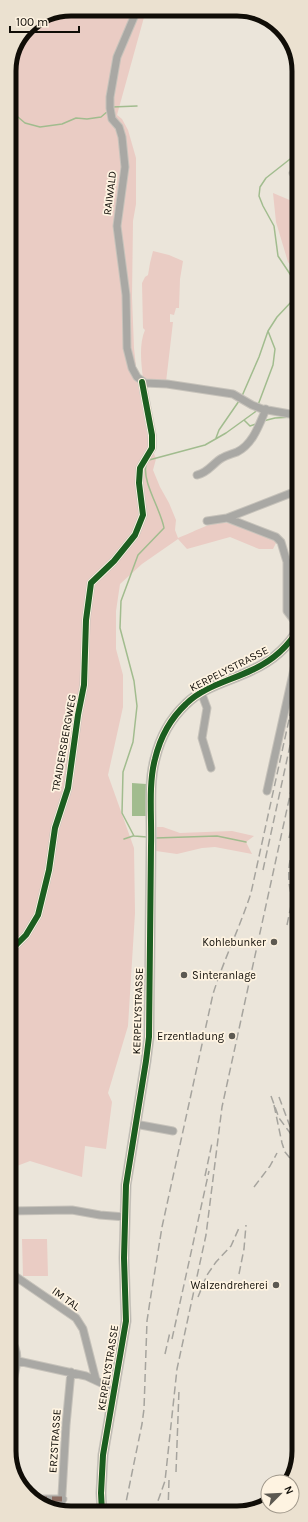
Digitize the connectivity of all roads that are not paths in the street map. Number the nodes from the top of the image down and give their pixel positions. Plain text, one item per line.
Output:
1 (134, 16) edge
2 (142, 382) junction
3 (264, 409) junction
4 (292, 414) edge
5 (198, 476) dead end
6 (292, 493) edge
7 (227, 518) junction
8 (207, 521) dead end
9 (292, 619) edge
10 (292, 638) edge
11 (289, 642) junction
12 (292, 646) edge
13 (292, 677) edge
14 (201, 692) junction
15 (211, 768) dead end
16 (266, 791) dead end
17 (16, 945) edge
18 (136, 1124) junction
19 (173, 1131) dead end
20 (16, 1211) edge
21 (125, 1217) junction
22 (16, 1276) edge
23 (16, 1349) edge
24 (18, 1360) junction
25 (16, 1368) edge
26 (71, 1372) junction
27 (96, 1380) junction
28 (114, 1389) junction
29 (44, 1499) edge
30 (62, 1499) junction
31 (62, 1505) edge
32 (102, 1506) edge

1 - 2 street, RAIWALD
2 - 3 street
2 - 17 street, TRAIDERSBERGWEG
3 - 4 street
3 - 5 street
6 - 7 street
7 - 8 street
7 - 9 street
10 - 11 main road, KERPELYSTRASSE
11 - 12 street
11 - 14 main road, KERPELYSTRASSE
13 - 16 street
14 - 15 street
14 - 18 main road, KERPELYSTRASSE
18 - 19 street
18 - 21 main road, KERPELYSTRASSE
20 - 21 street
21 - 28 main road, KERPELYSTRASSE
22 - 27 street, IM TAL
23 - 24 street
24 - 25 street
24 - 26 street
26 - 27 street
26 - 30 street, ERZSTRASSE
27 - 28 street
28 - 32 main road, KERPELYSTRASSE
29 - 30 street
30 - 31 street, ERZSTRASSE

